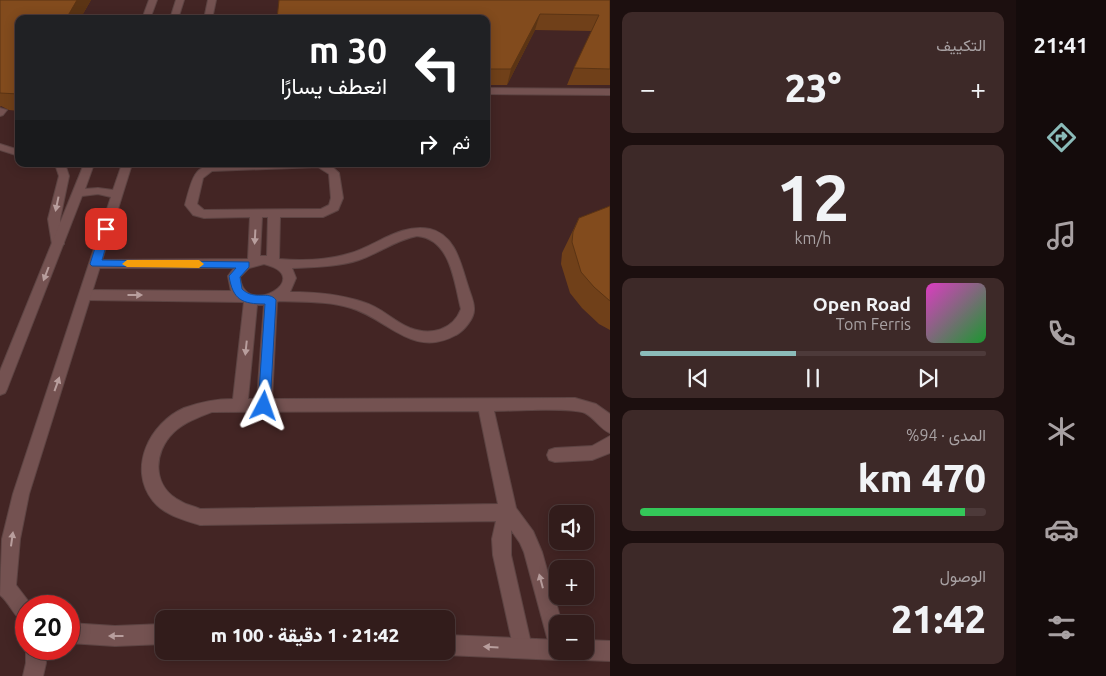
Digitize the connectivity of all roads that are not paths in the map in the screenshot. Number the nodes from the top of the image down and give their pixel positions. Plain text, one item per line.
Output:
1 (153, 0) edge
2 (180, 0) edge
3 (212, 0) edge
4 (147, 15) edge
5 (175, 15) edge
6 (209, 15) edge
7 (490, 91) edge
8 (610, 92) edge
9 (0, 147) edge
10 (15, 152) edge
11 (61, 167) edge
12 (89, 167) edge
13 (126, 167) edge
14 (214, 167) edge
15 (326, 167) edge
16 (78, 193) junction
17 (117, 194) junction
18 (256, 214) junction
19 (274, 214) junction
20 (58, 244) junction
21 (250, 262) junction
22 (277, 262) junction
23 (95, 264) junction
24 (86, 295) junction
25 (247, 298) junction
26 (275, 298) junction
27 (0, 389) edge
28 (485, 405) junction
29 (240, 406) junction
30 (264, 406) junction
31 (610, 426) edge
32 (610, 443) edge
33 (555, 455) dead end
34 (508, 512) junction
35 (4, 586) edge
36 (15, 598) edge
37 (550, 615) edge
38 (80, 634) edge
39 (155, 634) edge
40 (455, 645) edge
41 (522, 648) junction
42 (549, 650) edge
43 (594, 650) edge
44 (610, 651) edge
45 (36, 660) edge
46 (33, 676) edge

1 - 4 street
2 - 5 street
3 - 6 street
7 - 8 street
9 - 10 street
11 -> 20 street
12 - 16 street
13 - 17 street
14 - 18 street
15 - 19 street
16 - 17 street
16 - 20 street
17 - 23 street
18 - 19 street
18 -> 21 street
19 - 22 street
20 -> 27 street
21 - 22 street
21 - 23 street
21 - 25 street
22 - 26 street
22 - 26 lane
23 - 24 street
24 -> 25 street
35 -> 24 street
25 - 26 street
25 -> 29 street
26 - 30 street
28 - 30 street
28 - 31 street
28 - 34 street
29 - 30 street
29 - 34 street
32 - 33 street
37 -> 34 street
34 - 41 street
35 - 36 street
39 -> 38 street
41 -> 40 street
41 - 42 street
43 - 44 street
45 - 46 street

